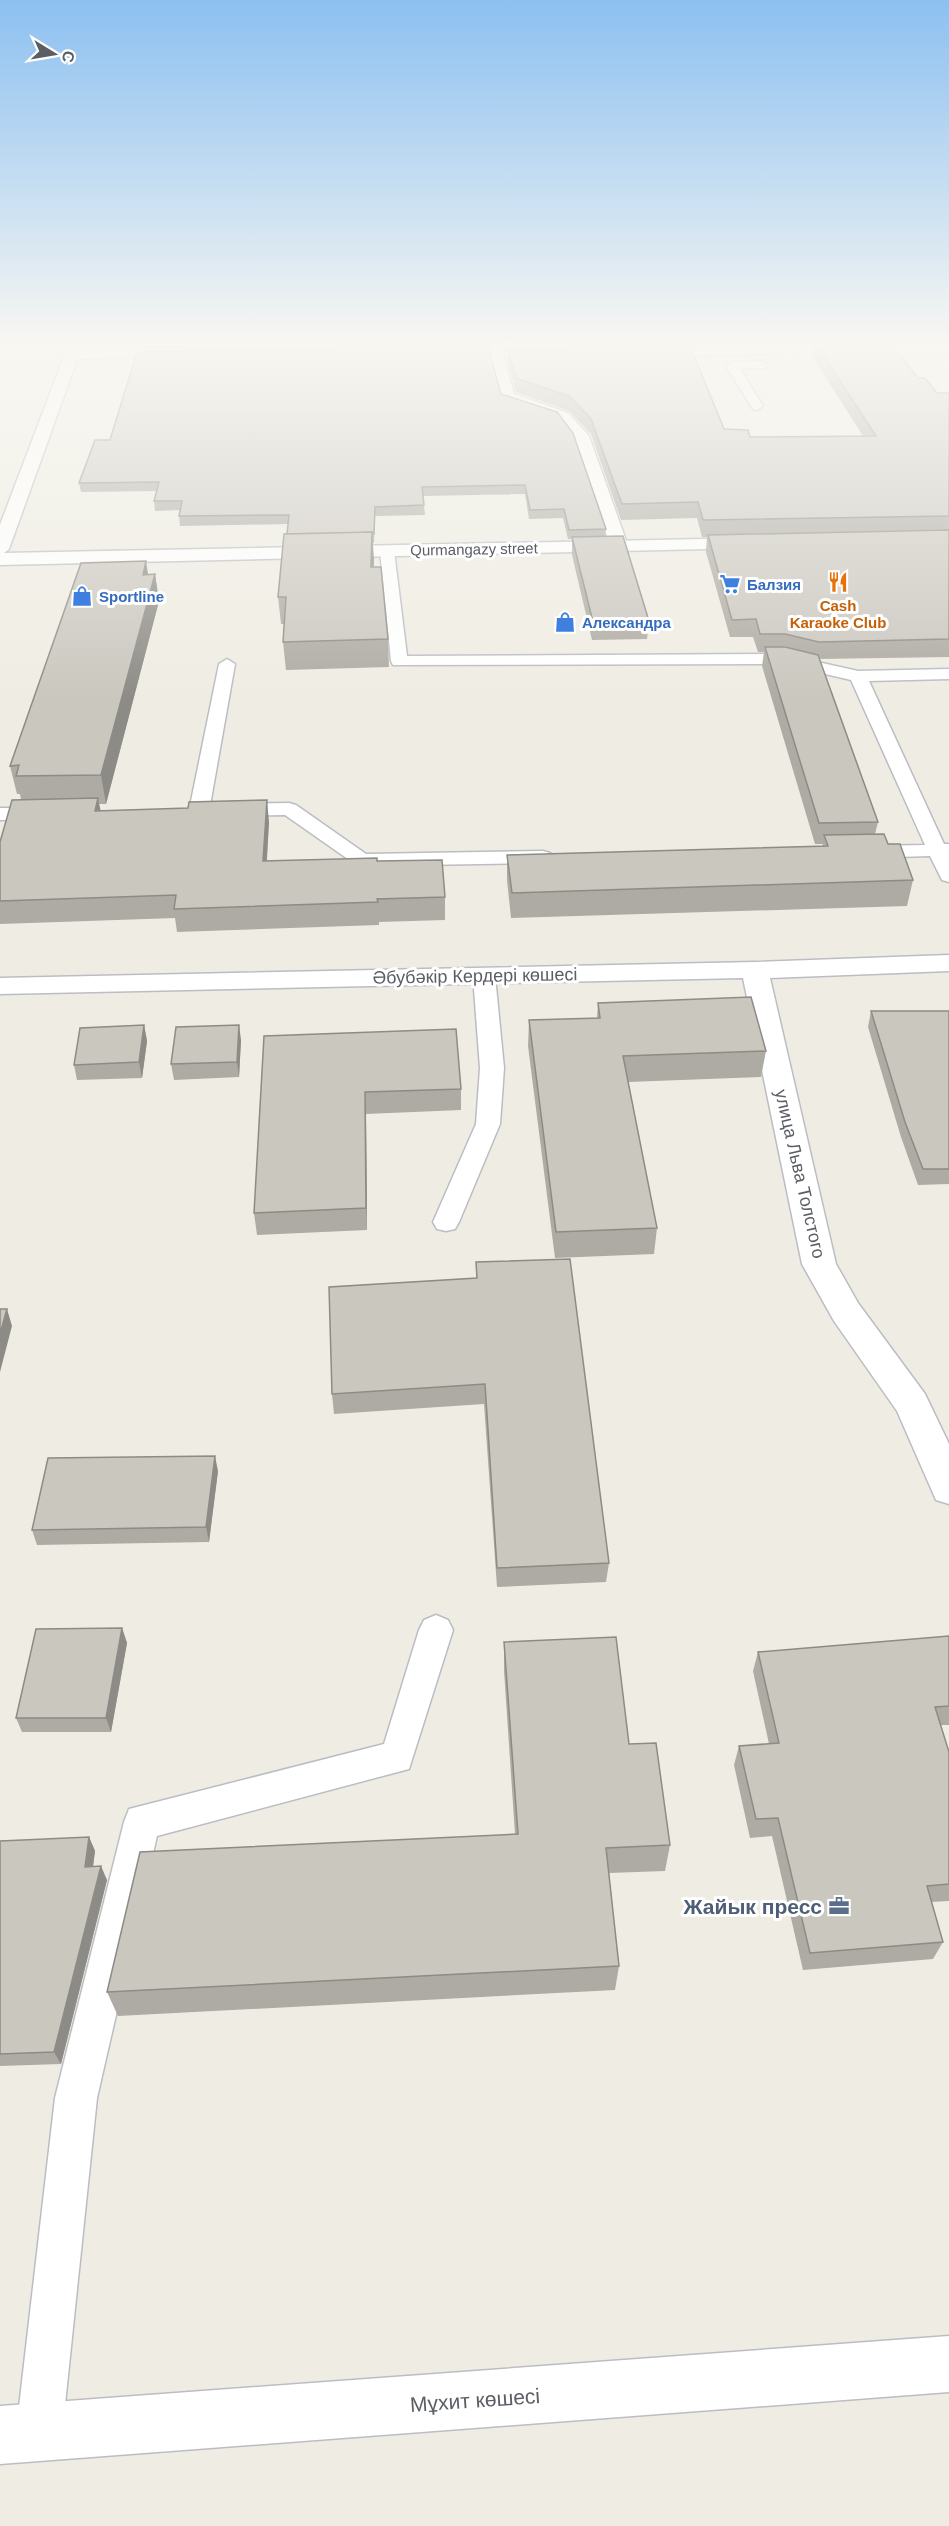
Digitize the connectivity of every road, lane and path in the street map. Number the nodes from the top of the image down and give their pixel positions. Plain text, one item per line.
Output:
1 (32, 464) edge
2 (591, 464) edge
3 (771, 543) edge
4 (619, 546) junction
5 (0, 549) edge
6 (387, 551) junction
7 (0, 559) edge
8 (227, 664) dead end
9 (949, 674) edge
10 (858, 676) junction
11 (175, 811) edge
12 (199, 811) junction
13 (70, 813) edge
14 (0, 814) edge
15 (943, 850) edge
16 (852, 852) edge
17 (566, 856) edge
18 (949, 876) edge
19 (949, 963) edge
20 (754, 970) junction
21 (484, 976) junction
22 (0, 986) edge
23 (446, 1222) dead end
24 (949, 1489) edge
25 (436, 1630) dead end
26 (949, 2364) edge
27 (20, 2434) edge

1 - 5 street
2 - 4 street
3 - 4 street, Qurmangazy street
4 - 6 street, Qurmangazy street
6 - 7 street, Qurmangazy street
6 - 10 lane
8 - 12 lane
9 - 10 lane
10 - 15 lane
11 - 12 lane
12 - 17 lane
13 - 14 lane
15 - 16 lane
15 - 18 lane
19 - 20 street, Әбубәкір Кердері көшесі
20 - 21 street, Әбубәкір Кердері көшесі
20 - 24 street, улица Льва Толстого
21 - 22 street, Әбубәкір Кердері көшесі
21 - 23 lane
25 - 27 lane
26 - 27 street, Мұхит көшесі

